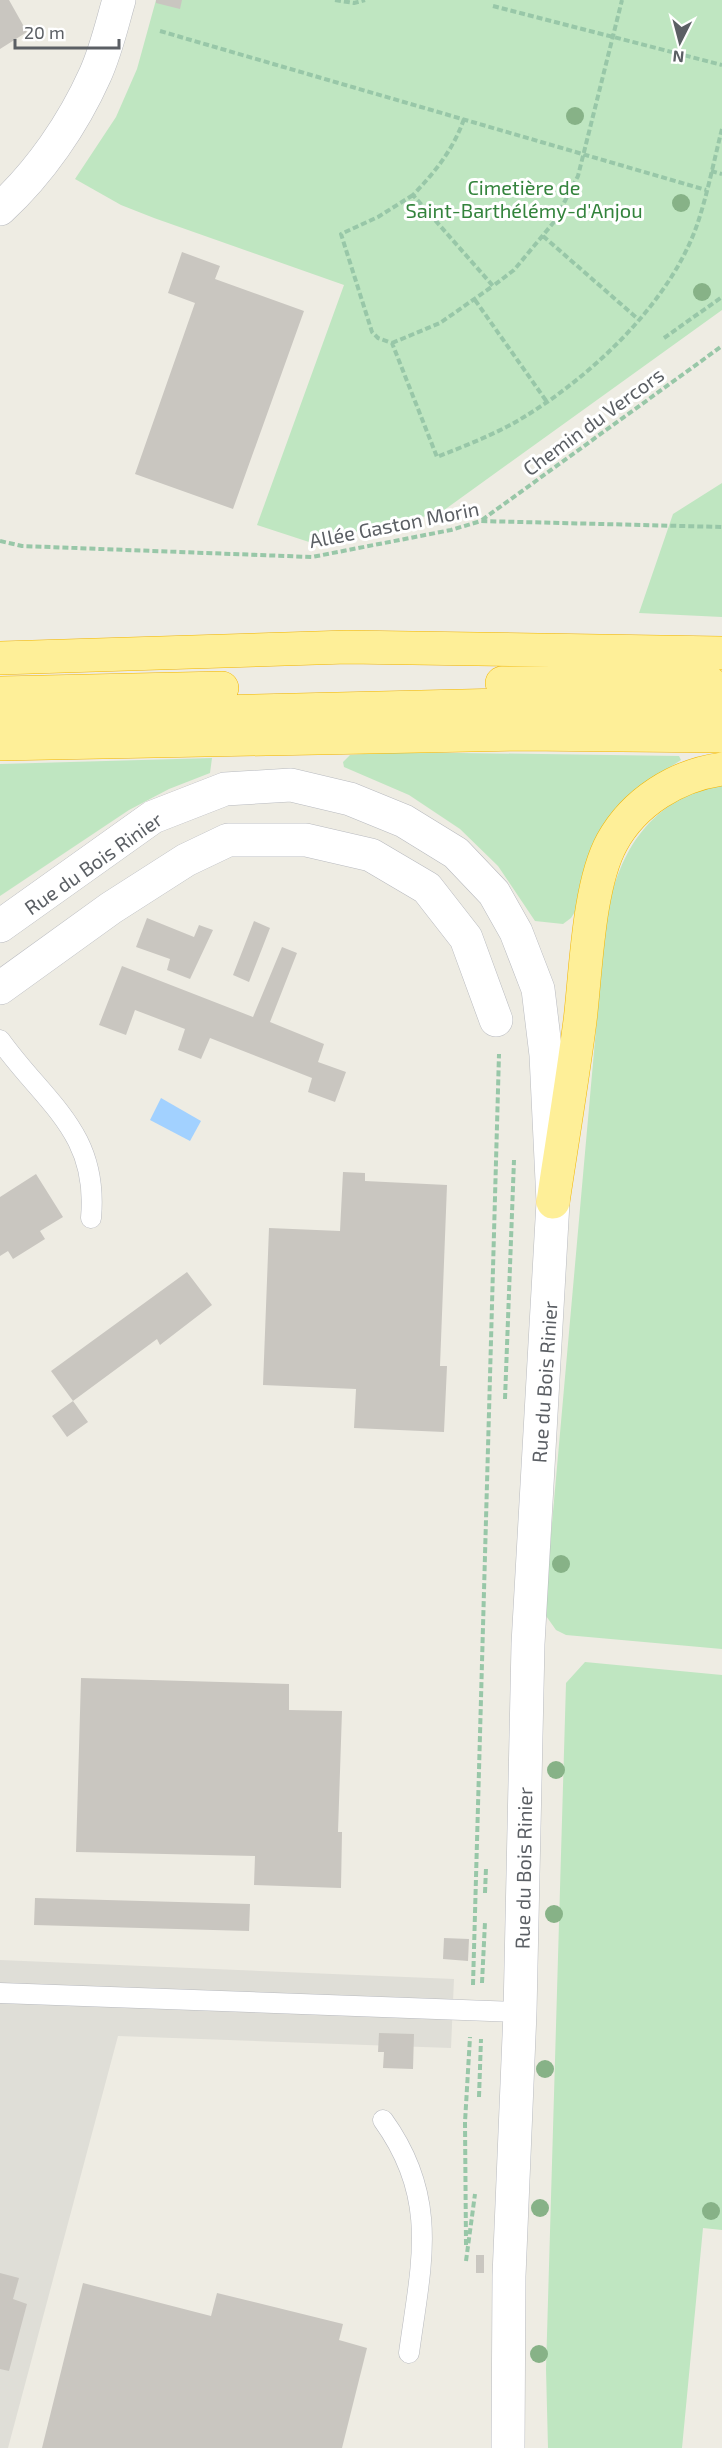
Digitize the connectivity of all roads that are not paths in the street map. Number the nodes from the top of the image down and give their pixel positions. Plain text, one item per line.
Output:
1 (119, 0) edge
2 (0, 209) edge
3 (722, 654) edge
4 (0, 658) edge
5 (722, 684) edge
6 (0, 693) edge
7 (722, 707) edge
8 (0, 717) edge
9 (722, 736) edge
10 (0, 744) edge
11 (722, 769) edge
12 (0, 926) edge
13 (0, 988) edge
14 (496, 1020) road end
15 (0, 1040) edge
16 (553, 1202) junction
17 (91, 1218) dead end
18 (4, 1996) edge
19 (520, 2012) junction
20 (383, 2120) dead end
21 (409, 2353) dead end
22 (508, 2448) edge

1 - 2 street
3 - 4 highway
5 - 6 highway
7 - 8 highway
9 - 10 highway
11 - 16 highway
12 - 16 street, Rue du Bois Rinier
13 - 14 street
15 - 17 lane
16 - 19 street, Rue du Bois Rinier
18 - 19 lane
19 - 22 street, Rue du Bois Rinier
20 - 21 lane

